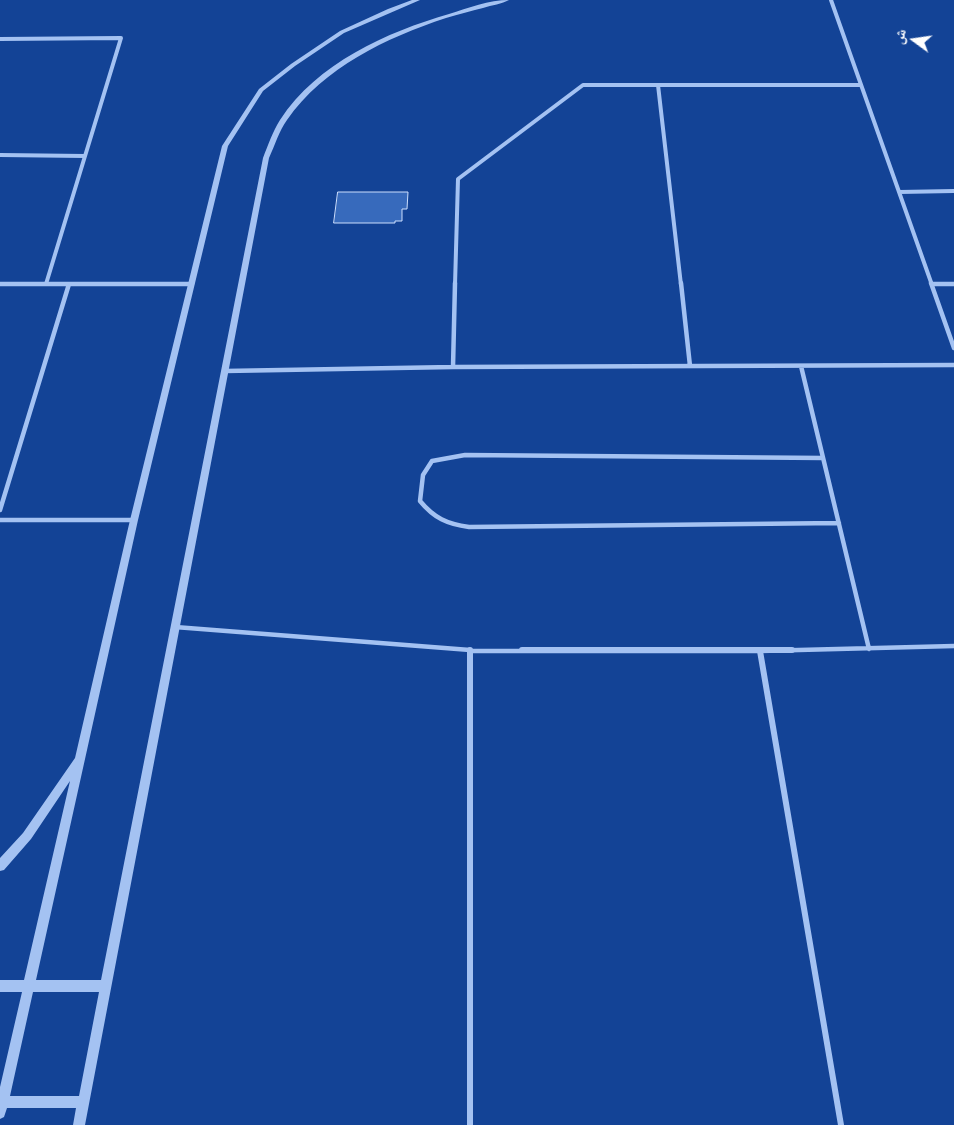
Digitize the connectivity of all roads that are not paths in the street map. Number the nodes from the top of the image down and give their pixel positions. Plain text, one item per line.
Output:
1 (416, 0) edge
2 (506, 0) edge
3 (831, 0) edge
4 (0, 39) edge
5 (658, 85) junction
6 (861, 85) junction
7 (0, 155) edge
8 (85, 156) junction
9 (954, 191) edge
10 (899, 192) junction
11 (0, 284) edge
12 (46, 284) junction
13 (69, 284) junction
14 (192, 284) junction
15 (932, 284) junction
16 (954, 284) edge
17 (954, 348) edge
18 (954, 365) edge
19 (690, 366) junction
20 (801, 366) junction
21 (453, 368) junction
22 (225, 371) junction
23 (823, 458) junction
24 (0, 510) edge
25 (0, 520) edge
26 (134, 520) junction
27 (839, 523) junction
28 (175, 627) junction
29 (954, 646) edge
30 (869, 649) junction
31 (470, 650) junction
32 (760, 652) junction
33 (81, 757) junction
34 (0, 866) edge
35 (0, 986) edge
36 (30, 986) junction
37 (106, 986) junction
38 (84, 1102) junction
39 (1, 1106) edge
40 (79, 1125) edge
41 (470, 1125) edge
42 (841, 1125) edge

1 - 14 street
2 - 22 street
3 - 6 street
4 - 8 street
5 - 6 street
5 - 19 street
5 - 21 street
6 - 10 street
7 - 8 street
8 - 12 street
9 - 10 street
10 - 15 street
11 - 12 street
12 - 13 street
13 - 14 street
13 - 24 street
14 - 26 street
15 - 16 street
15 - 17 street
18 - 20 street
19 - 20 street
19 - 21 street
20 - 23 street
21 - 22 street
22 - 28 street
23 - 27 street
23 - 27 street
25 - 26 street
26 - 33 street
27 - 30 street
28 - 31 street
28 - 37 street
29 - 30 street
30 - 32 street
31 - 32 street
31 - 41 street
32 - 42 street
33 - 34 street
33 - 36 street
35 - 36 street
36 - 37 street
36 - 39 street
37 - 38 street
38 - 39 street
38 - 40 street

